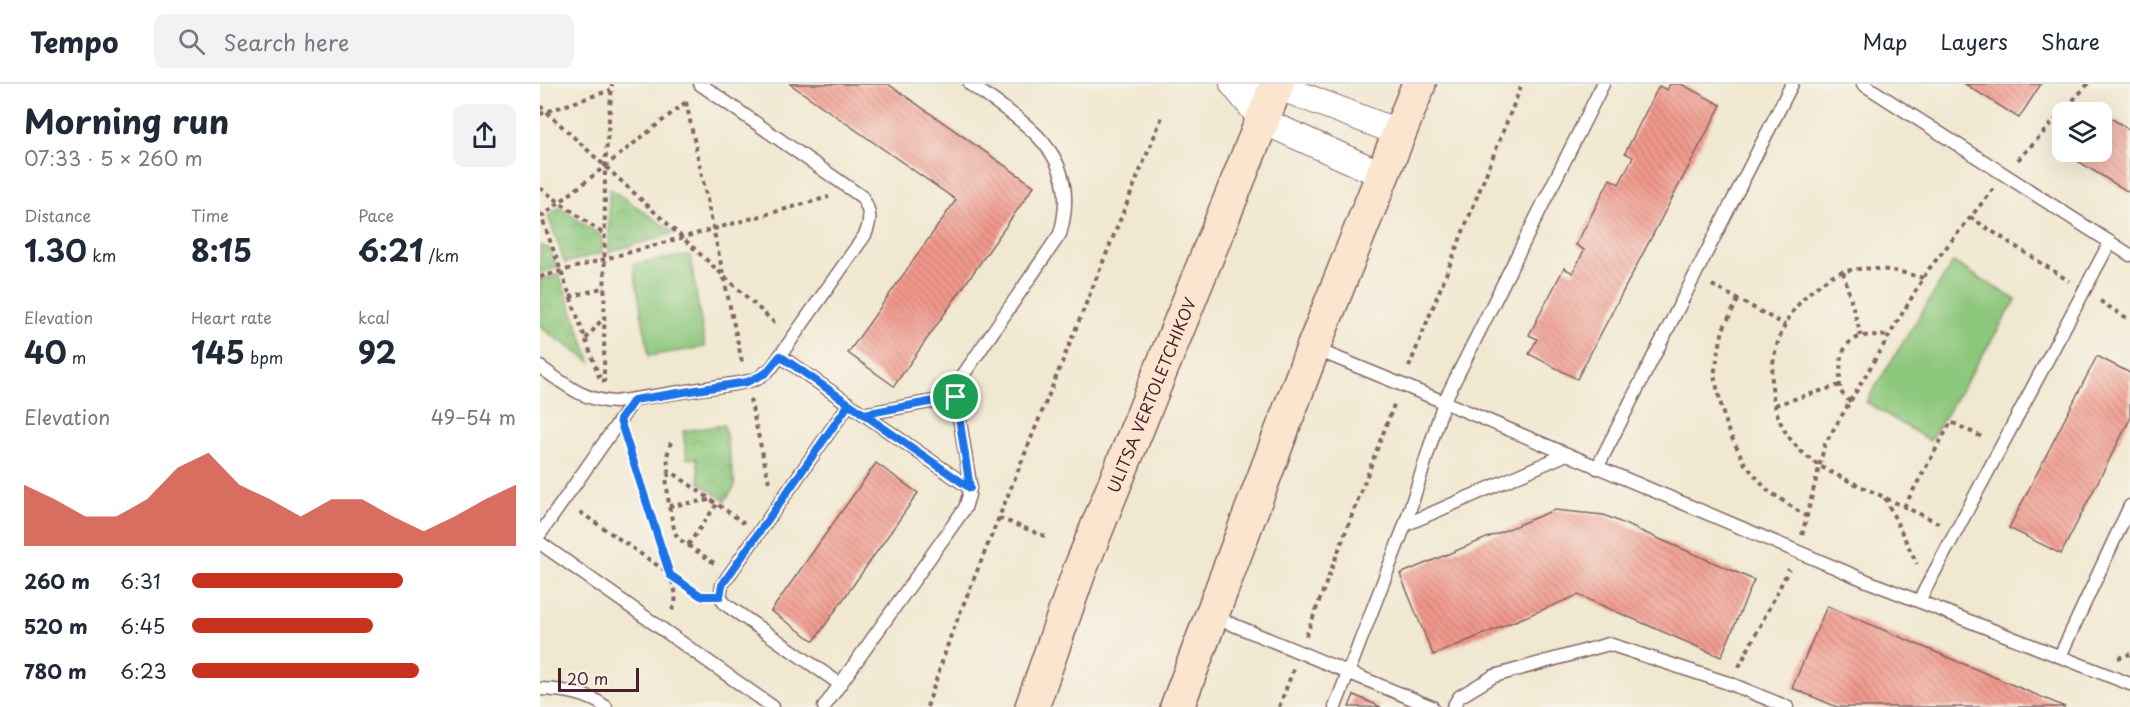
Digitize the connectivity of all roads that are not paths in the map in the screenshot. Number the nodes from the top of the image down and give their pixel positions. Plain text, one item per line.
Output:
1 (970, 84) edge
2 (1233, 84) edge
3 (1419, 84) edge
4 (1603, 84) edge
5 (1792, 84) edge
6 (1863, 84) edge
7 (1272, 85) edge
8 (696, 88) edge
9 (1263, 121) junction
10 (1400, 133) junction
11 (1383, 175) junction
12 (2110, 242) junction
13 (2130, 255) edge
14 (1313, 348) junction
15 (780, 356) junction
16 (540, 367) edge
17 (956, 397) junction
18 (634, 400) junction
19 (1444, 402) junction
20 (849, 404) junction
21 (864, 414) junction
22 (1567, 454) junction
23 (1597, 468) junction
24 (970, 488) junction
25 (2130, 506) edge
26 (1405, 525) junction
27 (540, 534) edge
28 (540, 543) edge
29 (1918, 601) junction
30 (1212, 616) junction
31 (2060, 656) junction
32 (1348, 672) junction
33 (840, 684) junction
34 (2130, 684) edge
35 (540, 689) edge
36 (1031, 706) edge
37 (606, 707) edge
38 (773, 707) edge
39 (824, 707) edge
40 (1177, 707) edge
41 (1335, 707) edge
42 (1432, 707) edge
43 (1453, 707) edge
44 (1787, 707) edge

1 - 17 lane
2 - 9 street
3 - 10 main road
4 - 19 lane
5 - 23 lane
6 - 12 lane
7 - 9 main road, ULITSA VERTOLETCHIKOV
7 - 10 street
8 - 15 lane
9 - 11 street
9 - 36 main road, ULITSA VERTOLETCHIKOV
10 - 11 main road
11 - 14 main road
12 - 13 lane
12 - 29 lane
14 - 19 lane
14 - 30 main road
15 - 18 lane
15 - 20 lane
16 - 18 lane
17 - 21 lane
17 - 24 lane
18 - 27 lane
19 - 22 lane
19 - 26 lane
20 - 21 lane
20 - 33 lane
21 - 24 lane
22 - 23 lane
22 - 26 lane
23 - 29 lane
24 - 33 lane
25 - 31 lane
26 - 32 lane
28 - 38 lane
29 - 31 lane
30 - 32 lane
30 - 40 main road
31 - 34 lane
32 - 41 lane
32 - 42 lane
33 - 39 lane
35 - 37 lane
43 - 44 lane

